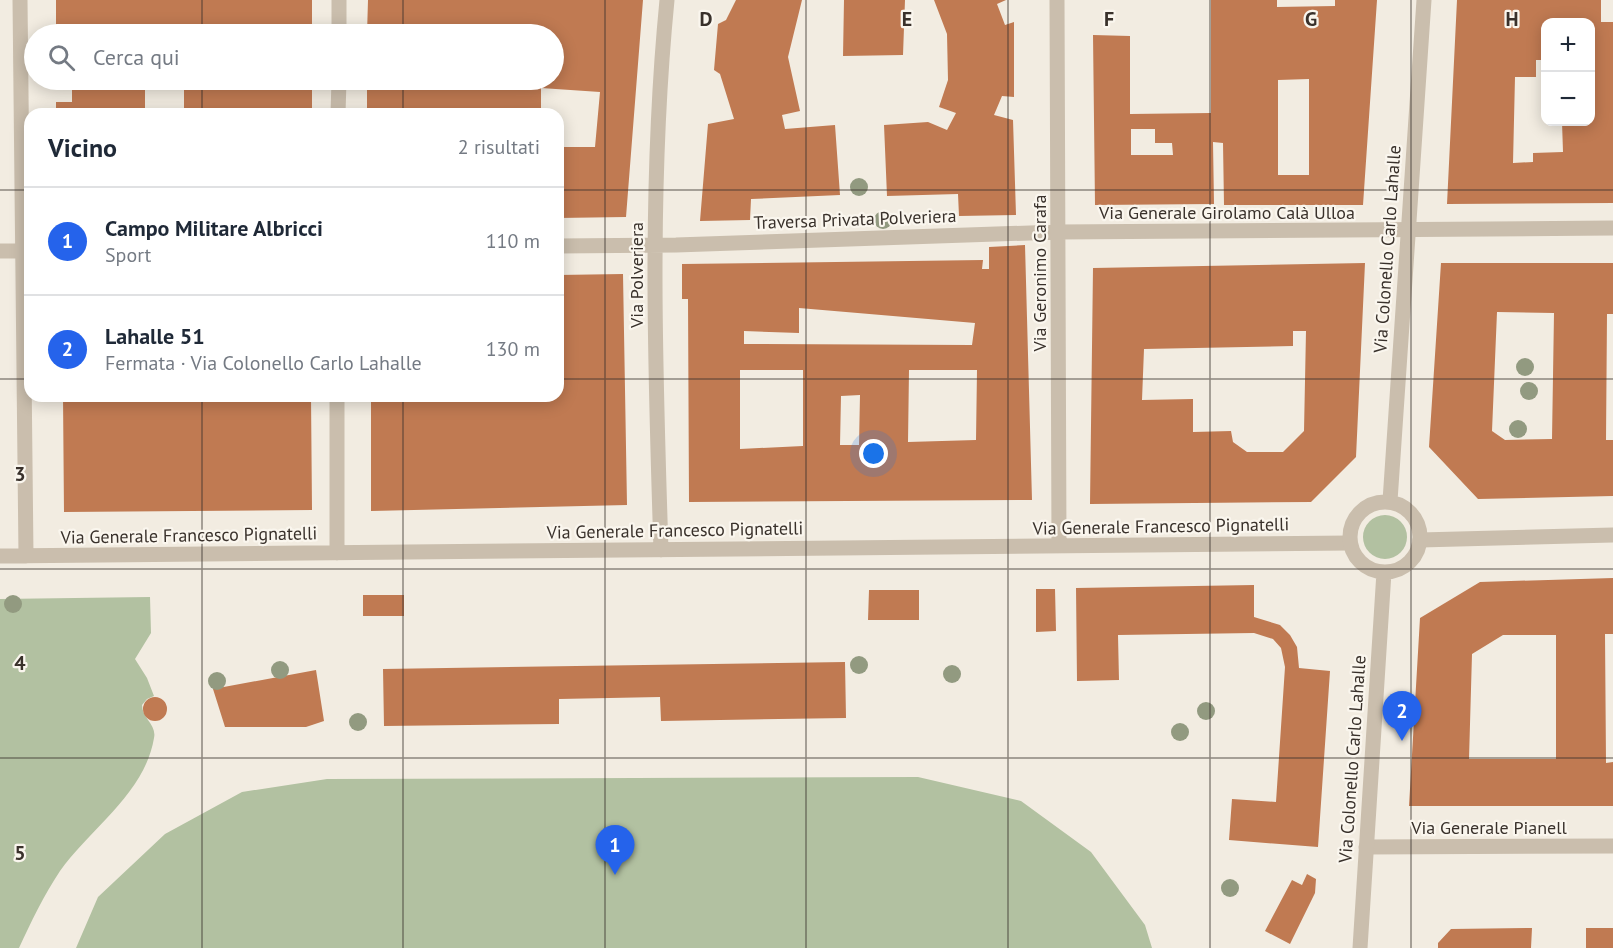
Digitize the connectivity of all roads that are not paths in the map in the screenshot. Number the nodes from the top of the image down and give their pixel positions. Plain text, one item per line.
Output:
1 (339, 0) edge
2 (667, 0) edge
3 (1057, 0) edge
4 (1424, 0) edge
5 (18, 1) edge
6 (339, 24) edge
7 (339, 90) edge
8 (338, 108) edge
9 (24, 188) edge
10 (1613, 228) edge
11 (1408, 229) junction
12 (1058, 232) junction
13 (654, 245) junction
14 (564, 246) edge
15 (0, 251) edge
16 (24, 251) edge
17 (26, 402) edge
18 (337, 402) edge
19 (1390, 501) junction
20 (1613, 535) edge
21 (1420, 540) junction
22 (1350, 543) junction
23 (1059, 546) junction
24 (661, 550) junction
25 (337, 553) junction
26 (0, 556) edge
27 (26, 556) junction
28 (1384, 572) junction
29 (1613, 846) edge
30 (1366, 847) junction
31 (1360, 948) edge

1 - 6 street
2 - 13 street, Via Polveriera
3 - 12 street, Via Geronimo Carafa
4 - 11 street, Via Colonello Carlo Lahalle
5 - 9 street
7 - 8 street
10 - 11 street, Via Generale Girolamo Calà Ulloa
11 - 12 street, Via Generale Girolamo Calà Ulloa
11 - 19 street, Via Colonello Carlo Lahalle
12 - 13 street, Traversa Privata Polveriera
12 - 23 street, Via Geronimo Carafa
13 - 14 street, Traversa Privata Polveriera
13 - 24 street, Via Polveriera
15 - 16 street
17 - 27 street
18 - 25 street
19 - 21 street
19 - 22 street
20 - 21 street
21 - 28 street
22 - 23 street, Via Generale Francesco Pignatelli
22 - 28 street
23 - 24 street, Via Generale Francesco Pignatelli
24 - 25 street, Via Generale Francesco Pignatelli
25 - 27 street, Via Generale Francesco Pignatelli
26 - 27 street, Via Generale Francesco Pignatelli
28 - 30 street, Via Colonello Carlo Lahalle
29 - 30 street, Via Generale Pianell
30 - 31 street, Via Colonello Carlo Lahalle

